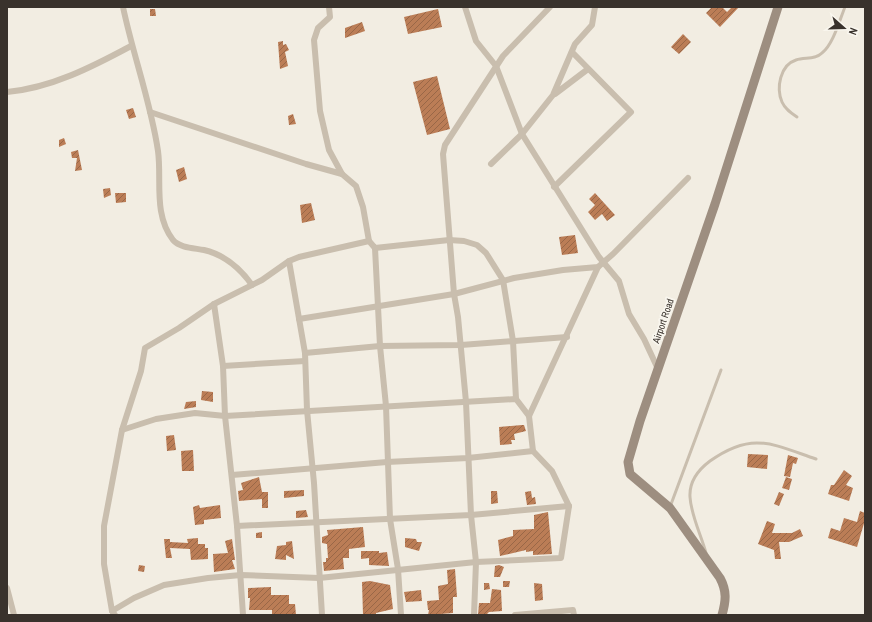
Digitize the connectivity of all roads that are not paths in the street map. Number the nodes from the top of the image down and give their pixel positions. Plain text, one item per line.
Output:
1 (123, 7) edge
2 (329, 7) edge
3 (464, 7) edge
4 (550, 7) edge
5 (596, 7) edge
6 (778, 7) edge
7 (845, 7) edge
8 (131, 46) junction
9 (572, 52) junction
10 (496, 66) junction
11 (588, 69) junction
12 (7, 92) edge
13 (553, 95) junction
14 (150, 112) junction
15 (797, 117) dead end
16 (522, 134) junction
17 (491, 164) dead end
18 (342, 174) junction
19 (688, 178) dead end
20 (554, 187) junction
21 (449, 240) junction
22 (369, 241) junction
23 (376, 248) junction
24 (289, 261) junction
25 (604, 262) junction
26 (598, 267) junction
27 (503, 280) junction
28 (252, 285) junction
29 (454, 294) junction
30 (214, 304) junction
31 (378, 308) junction
32 (299, 319) junction
33 (567, 337) junction
34 (513, 341) junction
35 (461, 345) junction
36 (380, 346) junction
37 (305, 353) junction
38 (305, 361) junction
39 (223, 366) junction
40 (658, 369) junction
41 (721, 370) dead end
42 (516, 398) junction
43 (466, 402) junction
44 (386, 406) junction
45 (307, 410) junction
46 (225, 416) junction
47 (529, 416) junction
48 (122, 430) junction
49 (533, 450) junction
50 (468, 458) junction
51 (816, 460) dead end
52 (387, 462) junction
53 (312, 468) junction
54 (232, 475) junction
55 (569, 506) junction
56 (670, 508) junction
57 (471, 515) junction
58 (390, 519) junction
59 (315, 522) junction
60 (237, 526) junction
61 (709, 561) junction
62 (476, 562) junction
63 (398, 569) junction
64 (241, 575) junction
65 (319, 578) junction
66 (7, 588) edge
67 (114, 613) edge
68 (14, 615) edge
69 (243, 615) edge
70 (322, 615) edge
71 (401, 615) edge
72 (474, 615) edge
73 (515, 615) edge
74 (574, 615) edge
75 (722, 615) edge

1 - 8 street
2 - 18 street
3 - 10 street
4 - 10 street
5 - 9 street
6 - 40 street, Airport Road
7 - 15 lane
8 - 12 street
8 - 14 street
9 - 11 street
9 - 13 street
10 - 16 street
10 - 21 street
11 - 13 street
11 - 20 street
13 - 16 street
14 - 18 street
14 - 28 street
16 - 17 street
16 - 20 street
18 - 22 street
19 - 25 street
20 - 25 street
21 - 23 street
21 - 27 street
21 - 29 street
22 - 23 street
22 - 24 street
23 - 31 street
24 - 28 street
24 - 32 street
25 - 26 street
25 - 40 street
26 - 27 street
26 - 33 street
27 - 29 street
27 - 34 street
28 - 30 street
29 - 31 street
29 - 35 street
30 - 39 street
30 - 48 street
31 - 32 street
31 - 36 street
32 - 37 street
33 - 34 street
33 - 47 street
34 - 35 street
34 - 42 street
35 - 36 street
35 - 43 street
36 - 37 street
36 - 44 street
37 - 38 street
38 - 39 street
38 - 45 street
39 - 46 street
40 - 56 street, Airport Road
41 - 56 lane
42 - 43 street
42 - 47 street
43 - 44 street
43 - 50 street
44 - 45 street
44 - 52 street
45 - 46 street
45 - 53 street
46 - 48 street
46 - 54 street
47 - 49 street
48 - 67 street
49 - 50 street
49 - 55 street
50 - 52 street
50 - 57 street
51 - 61 lane
52 - 53 street
52 - 58 street
53 - 54 street
53 - 59 street
54 - 60 street
55 - 57 street
55 - 62 street
56 - 61 street, Airport Road
57 - 58 street
57 - 62 street
58 - 59 street
58 - 63 street
59 - 60 street
59 - 65 street
60 - 64 street
61 - 75 street, Airport Road
62 - 63 street
62 - 72 street
63 - 65 street
63 - 71 street
64 - 65 street
64 - 67 street
64 - 69 street
65 - 70 street
66 - 68 street
73 - 74 street

